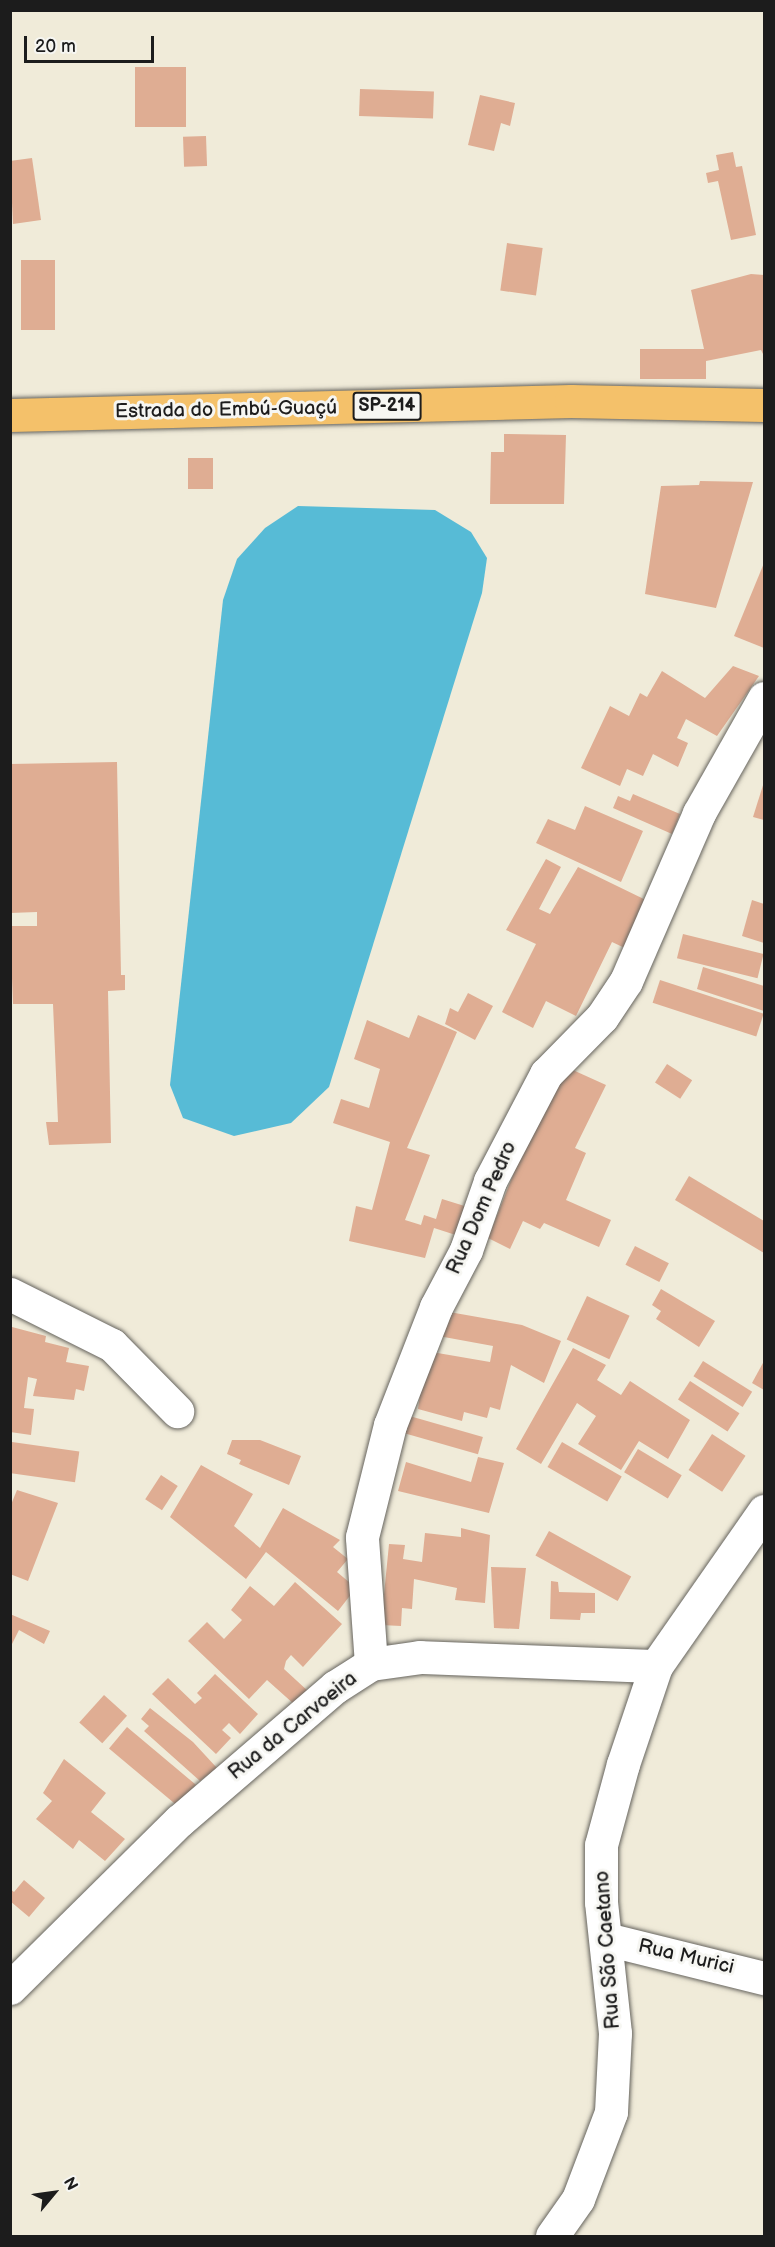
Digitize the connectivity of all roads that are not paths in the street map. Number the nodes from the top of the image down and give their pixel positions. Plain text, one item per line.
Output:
1 (765, 405) edge
2 (10, 415) edge
3 (765, 698) edge
4 (10, 1294) edge
5 (177, 1411) dead end
6 (765, 1511) edge
7 (371, 1664) junction
8 (656, 1666) junction
9 (606, 1939) junction
10 (765, 1978) edge
11 (10, 1988) edge
12 (552, 2236) edge

1 - 2 main road, Estrada do Embú-Guaçú / SP-214
3 - 7 street, Rua Dom Pedro
4 - 5 street
6 - 8 street, Rua São Caetano
7 - 8 street, Rua da Carvoeira
7 - 11 street, Rua da Carvoeira
8 - 9 street, Rua São Caetano
9 - 10 street, Rua Murici
9 - 12 street, Rua São Caetano

